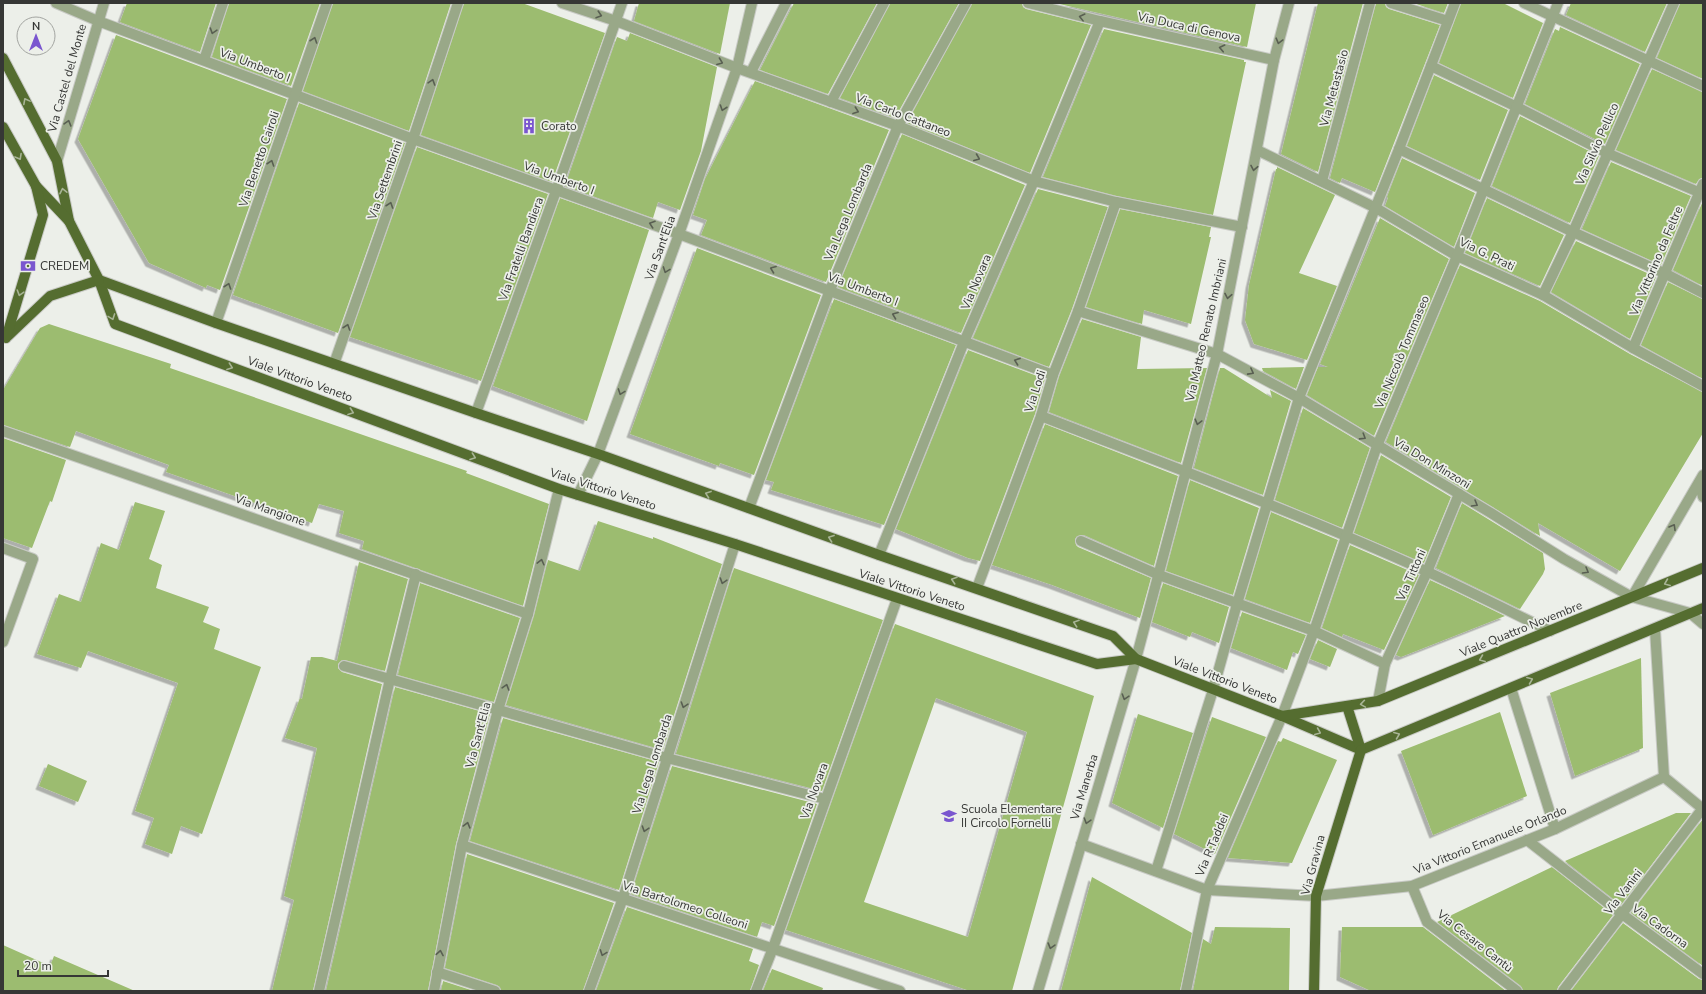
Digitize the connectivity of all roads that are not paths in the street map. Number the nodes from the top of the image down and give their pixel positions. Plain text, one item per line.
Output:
1 (56, 3) edge
2 (104, 3) edge
3 (223, 3) edge
4 (327, 3) edge
5 (458, 3) edge
6 (562, 3) edge
7 (622, 3) edge
8 (752, 3) edge
9 (786, 3) edge
10 (884, 3) edge
11 (966, 3) edge
12 (1028, 3) edge
13 (1289, 3) edge
14 (1370, 3) edge
15 (1391, 3) edge
16 (1455, 3) edge
17 (1524, 3) edge
18 (1558, 3) edge
19 (1674, 3) edge
20 (1061, 7) edge
21 (1552, 17) junction
22 (98, 21) junction
23 (616, 21) junction
24 (1100, 21) junction
25 (1448, 21) junction
26 (3, 58) edge
27 (204, 60) junction
28 (1274, 60) junction
29 (1649, 60) junction
30 (1431, 66) junction
31 (737, 68) junction
32 (751, 72) junction
33 (1703, 86) edge
34 (295, 94) junction
35 (831, 102) junction
36 (1517, 107) junction
37 (898, 126) junction
38 (3, 127) edge
39 (413, 139) junction
40 (1399, 149) junction
41 (1257, 150) junction
42 (1607, 153) junction
43 (57, 161) junction
44 (1034, 181) junction
45 (1322, 181) junction
46 (36, 186) junction
47 (1483, 190) junction
48 (1702, 190) edge
49 (556, 191) junction
50 (1116, 202) junction
51 (1376, 208) junction
52 (69, 221) junction
53 (1242, 227) junction
54 (1573, 232) junction
55 (679, 234) junction
56 (1457, 256) junction
57 (1664, 273) junction
58 (99, 280) junction
59 (830, 290) junction
60 (1703, 293) edge
61 (1543, 295) junction
62 (1078, 311) junction
63 (216, 323) junction
64 (4, 340) edge
65 (964, 342) junction
66 (1633, 348) junction
67 (1216, 354) junction
68 (334, 364) junction
69 (1053, 375) junction
70 (1703, 386) edge
71 (1299, 398) junction
72 (476, 413) junction
73 (1041, 416) junction
74 (3, 431) edge
75 (1377, 446) junction
76 (598, 454) junction
77 (1185, 472) junction
78 (1701, 479) edge
79 (559, 489) junction
80 (1458, 494) junction
81 (578, 495) junction
82 (1703, 497) edge
83 (1267, 504) junction
84 (749, 508) junction
85 (1347, 537) junction
86 (1081, 541) dead end
87 (735, 544) junction
88 (3, 548) edge
89 (879, 555) junction
90 (1703, 568) edge
91 (1427, 572) junction
92 (416, 574) junction
93 (1159, 575) junction
94 (977, 588) junction
95 (1632, 597) junction
96 (897, 599) junction
97 (1237, 604) junction
98 (1703, 608) edge
99 (1690, 613) junction
100 (528, 614) junction
101 (1703, 624) edge
102 (1655, 629) junction
103 (1314, 631) junction
104 (1550, 631) junction
105 (3, 642) edge
106 (1136, 660) junction
107 (1385, 664) junction
108 (344, 666) dead end
109 (390, 679) junction
110 (1511, 688) junction
111 (1213, 690) junction
112 (1378, 701) junction
113 (1347, 706) junction
114 (498, 710) junction
115 (1282, 716) junction
116 (1360, 750) junction
117 (667, 758) junction
118 (1664, 777) junction
119 (825, 799) junction
120 (1703, 809) edge
121 (1555, 829) junction
122 (1527, 840) junction
123 (462, 844) junction
124 (1081, 844) junction
125 (1156, 872) junction
126 (1412, 886) junction
127 (1207, 890) junction
128 (1316, 896) junction
129 (623, 898) junction
130 (1622, 914) junction
131 (773, 948) junction
132 (437, 972) junction
133 (1703, 974) edge
134 (319, 991) edge
135 (434, 991) edge
136 (494, 991) edge
137 (589, 991) edge
138 (756, 991) edge
139 (899, 991) edge
140 (1038, 991) edge
141 (1186, 991) edge
142 (1314, 991) edge
143 (1517, 991) edge
144 (1563, 991) edge

1 - 22 street, Via Umberto I
2 - 22 street, Via Castel del Monte
3 -> 27 street
34 -> 4 street, Via Benetto Cairoli
39 -> 5 street, Via Settembrini
6 -> 23 street, Via Carlo Cattaneo
7 - 23 street, Via Fratelli Bandiera
8 - 31 street, Via Sant'Elia
9 - 32 street
10 - 35 street
11 - 37 street, Via Lega Lombarda
12 - 20 street, Via Duca di Genova
13 -> 28 street, Via Matteo Renato Imbriani
14 - 45 street, Via Metastasio
15 - 25 street
16 - 25 street
17 - 21 street
18 - 21 street, Via Niccolò Tommaseo
19 - 29 street, Via Silvio Pellico
24 -> 20 street, Via Duca di Genova
21 - 29 street
21 - 36 street, Via Niccolò Tommaseo
22 - 27 street, Via Umberto I
43 -> 22 street, Via Castel del Monte
23 -> 31 street, Via Carlo Cattaneo
23 - 49 street, Via Fratelli Bandiera
28 -> 24 street, Via Duca di Genova
24 - 44 street, Via Novara
25 - 30 street
43 -> 26 main road, Viale Vittorio Veneto
27 - 34 street, Via Umberto I
28 - 41 street, Via Matteo Renato Imbriani
29 - 33 street
29 - 42 street, Via Silvio Pellico
30 - 36 street
30 - 40 street
31 - 32 street, Via Carlo Cattaneo
31 -> 55 street, Via Sant'Elia
32 - 35 street, Via Carlo Cattaneo
34 - 39 street, Via Umberto I
63 -> 34 street, Via Benetto Cairoli
35 -> 37 street, Via Carlo Cattaneo
36 - 42 street
36 - 47 street, Via Niccolò Tommaseo
37 -> 44 street, Via Carlo Cattaneo
37 - 59 street, Via Lega Lombarda
38 -> 46 main road
39 - 49 street, Via Umberto I
68 -> 39 street, Via Settembrini
40 - 47 street
40 - 51 street
41 - 45 street, Via G. Prati
41 -> 53 street, Via Matteo Renato Imbriani
42 - 48 street
42 - 54 street, Via Silvio Pellico
52 -> 43 main road, Viale Vittorio Veneto
44 - 50 street, Via Carlo Cattaneo
44 - 65 street, Via Novara
45 - 51 street, Via G. Prati
46 - 52 main road
46 -> 64 main road
47 - 54 street
47 - 56 street, Via Niccolò Tommaseo
48 - 57 street, Via Vittorino da Feltre
55 -> 49 street, Via Umberto I
49 - 72 street, Via Fratelli Bandiera
50 - 53 street, Via Carlo Cattaneo
50 - 62 street, Via Lodi
51 - 56 street, Via G. Prati
51 - 71 street
52 - 58 main road, Viale Vittorio Veneto
53 -> 67 street, Via Matteo Renato Imbriani
54 - 57 street
54 - 61 street, Via Silvio Pellico
59 -> 55 street, Via Umberto I
55 -> 76 street, Via Sant'Elia
56 - 61 street, Via G. Prati
56 - 75 street, Via Niccolò Tommaseo
57 - 60 street
57 - 66 street, Via Vittorino da Feltre
58 - 63 main road, Viale Vittorio Veneto
58 - 64 main road
58 -> 79 main road, Viale Vittorio Veneto
65 -> 59 street, Via Umberto I
59 - 84 street, Via Lega Lombarda
61 - 66 street, Via G. Prati
62 - 67 street, Via Don Minzoni
62 - 69 street, Via Lodi
63 - 68 main road, Viale Vittorio Veneto
69 -> 65 street, Via Umberto I
65 - 89 street, Via Novara
66 - 70 street, Via G. Prati
67 -> 71 street, Via Don Minzoni
67 -> 77 street, Via Matteo Renato Imbriani
68 - 72 main road, Viale Vittorio Veneto
69 - 73 street, Via Lodi
71 -> 75 street, Via Don Minzoni
71 - 83 street
72 - 76 main road, Viale Vittorio Veneto
73 - 77 street
73 - 94 street, Via Lodi
74 - 92 street, Via Mangione
75 - 80 street, Via Don Minzoni
75 - 85 street, Via Niccolò Tommaseo
76 - 81 street, Via Sant'Elia
84 -> 76 main road, Viale Vittorio Veneto
77 - 83 street
77 - 93 street, Via Matteo Renato Imbriani
78 - 82 street
95 -> 78 street
79 - 81 main road, Viale Vittorio Veneto
100 -> 79 street, Via Sant'Elia
80 - 91 street, Via Tittoni
80 -> 95 street, Via Don Minzoni
81 - 87 main road, Viale Vittorio Veneto
83 - 85 street
83 - 97 street
89 -> 84 main road, Viale Vittorio Veneto
85 - 91 street
85 - 103 street, Via Niccolò Tommaseo
86 - 93 street
87 - 96 main road, Viale Vittorio Veneto
87 -> 117 street, Via Lega Lombarda
88 - 105 street
94 -> 89 main road, Viale Vittorio Veneto
90 -> 95 main road, Viale Quattro Novembre
91 - 104 street
91 - 107 street, Via Tittoni
92 - 100 street, Via Mangione
92 - 109 street
93 - 97 street
93 - 106 street, Via Matteo Renato Imbriani
106 -> 94 main road, Viale Vittorio Veneto
95 - 99 street, Via Don Minzoni
95 - 104 main road, Viale Quattro Novembre
96 - 106 main road, Viale Vittorio Veneto
96 - 119 street, Via Novara
97 - 103 street
97 - 111 street
98 - 99 main road
99 - 101 street
99 - 102 main road
114 -> 100 street, Via Sant'Elia
110 -> 102 main road
102 - 118 street
103 - 107 street
103 - 115 street, Via Niccolò Tommaseo
104 -> 112 main road, Viale Quattro Novembre
106 - 111 main road, Viale Vittorio Veneto
106 -> 124 street, Via Manerba
107 - 112 street, Via Tittoni
108 - 109 street
109 - 114 street
109 - 134 street
116 -> 110 main road
110 - 121 street
111 - 115 main road, Viale Vittorio Veneto
111 - 125 street
112 -> 113 main road, Viale Quattro Novembre
113 - 115 main road, Viale Vittorio Veneto
113 - 116 main road
114 - 117 street
123 -> 114 street, Via Sant'Elia
115 -> 116 main road, Viale Vittorio Veneto
115 - 127 street, Via R.Taddei
116 - 128 main road, Via Gravina
117 - 119 street
117 -> 129 street, Via Lega Lombarda
118 - 120 street
118 - 121 street, Via Vittorio Emanuele Orlando
119 - 131 street, Via Novara
120 - 130 street, Via Vanini
121 - 122 street, Via Vittorio Emanuele Orlando
122 - 126 street, Via Vittorio Emanuele Orlando
122 - 130 street, Via Cadorna
123 - 129 street, Via Bartolomeo Colleoni
132 -> 123 street, Via Sant'Elia
124 - 125 street, Via Vittorio Emanuele Orlando
124 -> 140 street, Via Manerba
125 - 127 street, Via Vittorio Emanuele Orlando
126 - 128 street, Via Vittorio Emanuele Orlando
126 - 143 street, Via Cesare Cantù
127 - 128 street, Via Vittorio Emanuele Orlando
127 - 141 street, Via R.Taddei
128 - 142 main road, Via Gravina
129 - 131 street, Via Bartolomeo Colleoni
129 -> 137 street, Via Lega Lombarda
130 - 133 street, Via Cadorna
130 - 144 street, Via Vanini
131 - 138 street, Via Novara
131 - 139 street, Via Bartolomeo Colleoni
132 - 135 street, Via Sant'Elia
132 - 136 street

